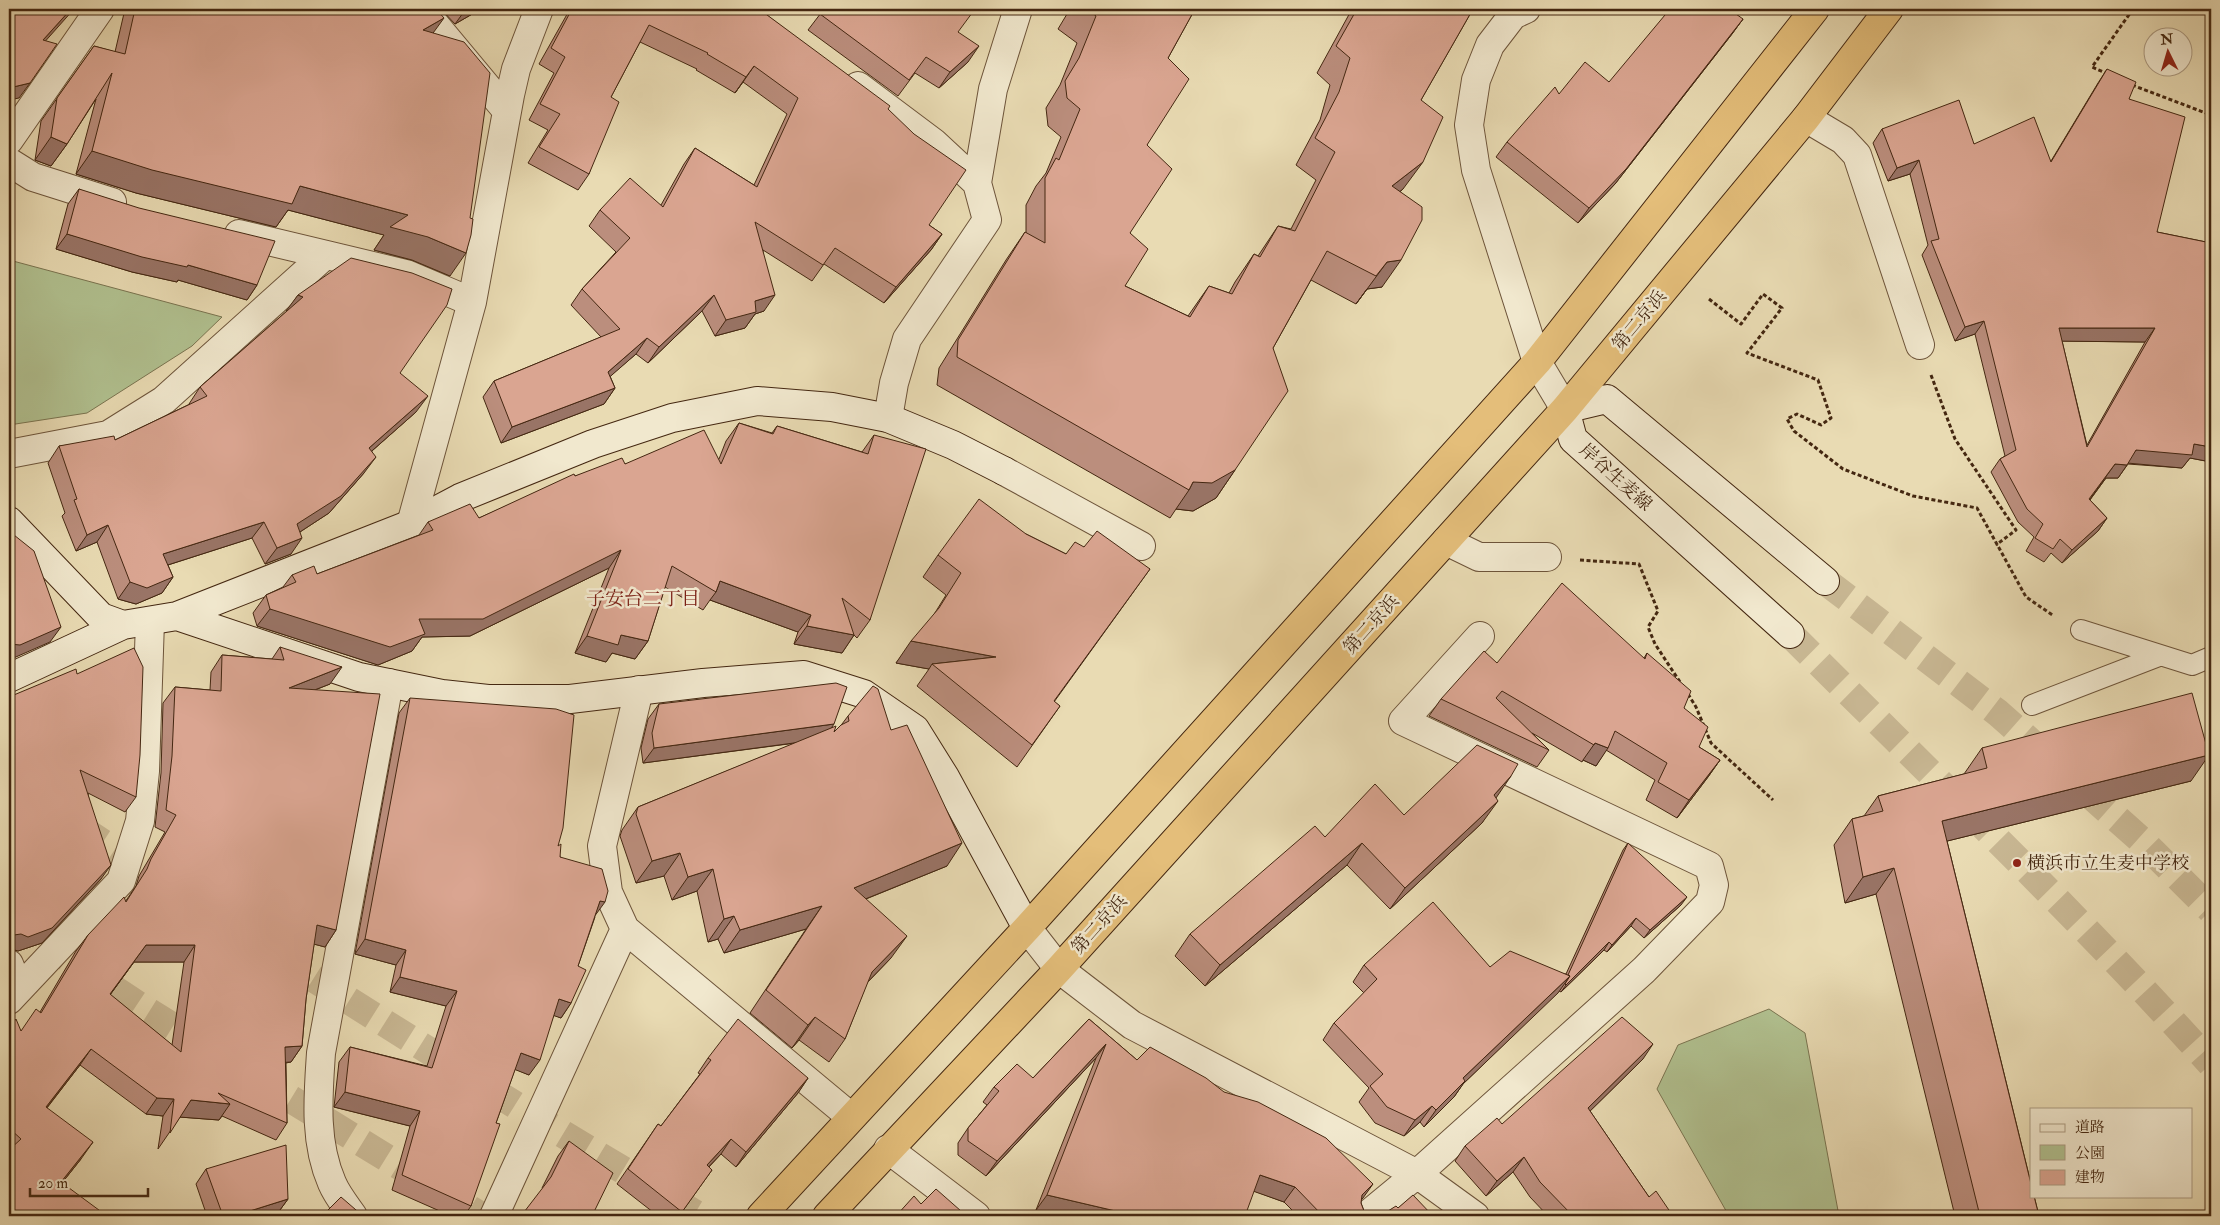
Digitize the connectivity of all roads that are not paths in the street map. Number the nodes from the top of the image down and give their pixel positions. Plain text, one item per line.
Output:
1 (100, 9) edge
2 (422, 9) edge
3 (539, 9) edge
4 (1018, 9) edge
5 (1526, 9) edge
6 (1815, 9) edge
7 (1889, 9) edge
8 (840, 73) edge
9 (507, 111) junction
10 (1806, 118) junction
11 (9, 140) edge
12 (9, 162) edge
13 (977, 183) junction
14 (132, 208) edge
15 (219, 229) edge
16 (325, 255) junction
17 (472, 302) junction
18 (1920, 345) road end
19 (1537, 362) junction
20 (1565, 409) junction
21 (888, 418) junction
22 (9, 454) edge
23 (9, 521) edge
24 (411, 524) junction
25 (1446, 541) junction
26 (1141, 546) dead end
27 (1546, 557) road end
28 (1825, 580) tunnel mouth
29 (177, 616) junction
30 (150, 621) junction
31 (124, 625) junction
32 (2081, 630) dead end
33 (1790, 634) tunnel mouth
34 (1480, 636) dead end
35 (2159, 656) junction
36 (2211, 657) edge
37 (9, 678) edge
38 (389, 683) junction
39 (640, 690) junction
40 (2032, 705) dead end
41 (1027, 928) junction
42 (625, 929) junction
43 (9, 964) edge
44 (1059, 969) junction
45 (14, 994) edge
46 (851, 1117) junction
47 (888, 1149) junction
48 (1416, 1174) junction
49 (352, 1216) edge
50 (494, 1216) edge
51 (761, 1216) edge
52 (827, 1216) edge
53 (976, 1216) edge
54 (1366, 1216) edge
55 (1475, 1216) edge

1 - 11 street
2 - 9 street
3 - 9 street
4 - 13 street
5 - 19 street, 岸谷生麦線
6 - 19 highway
7 - 10 highway, 第二京浜
8 - 13 street
9 - 17 street
10 - 18 street
10 - 20 highway, 第二京浜
12 - 14 street
13 - 21 street
15 - 16 street
16 - 17 street
16 - 22 street
17 - 24 street
19 - 20 street, 岸谷生麦線
19 - 41 highway
20 - 25 highway, 第二京浜
20 - 28 street
20 - 33 street, 岸谷生麦線
21 - 24 street
21 - 26 street
23 - 31 street
24 - 29 street
25 - 27 street
25 - 44 highway, 第二京浜
29 - 30 street
29 - 38 street
30 - 31 street
30 - 45 street
31 - 37 street
32 - 35 lane
34 - 48 street
35 - 36 lane
35 - 40 lane
38 - 39 street
38 - 49 street
39 - 41 street
39 - 42 street
41 - 44 street
41 - 46 highway
42 - 46 street
42 - 50 street
43 - 45 street
44 - 47 highway, 第二京浜
44 - 48 street
46 - 51 highway
47 - 52 highway, 第二京浜
47 - 53 street
48 - 54 street
48 - 55 street

